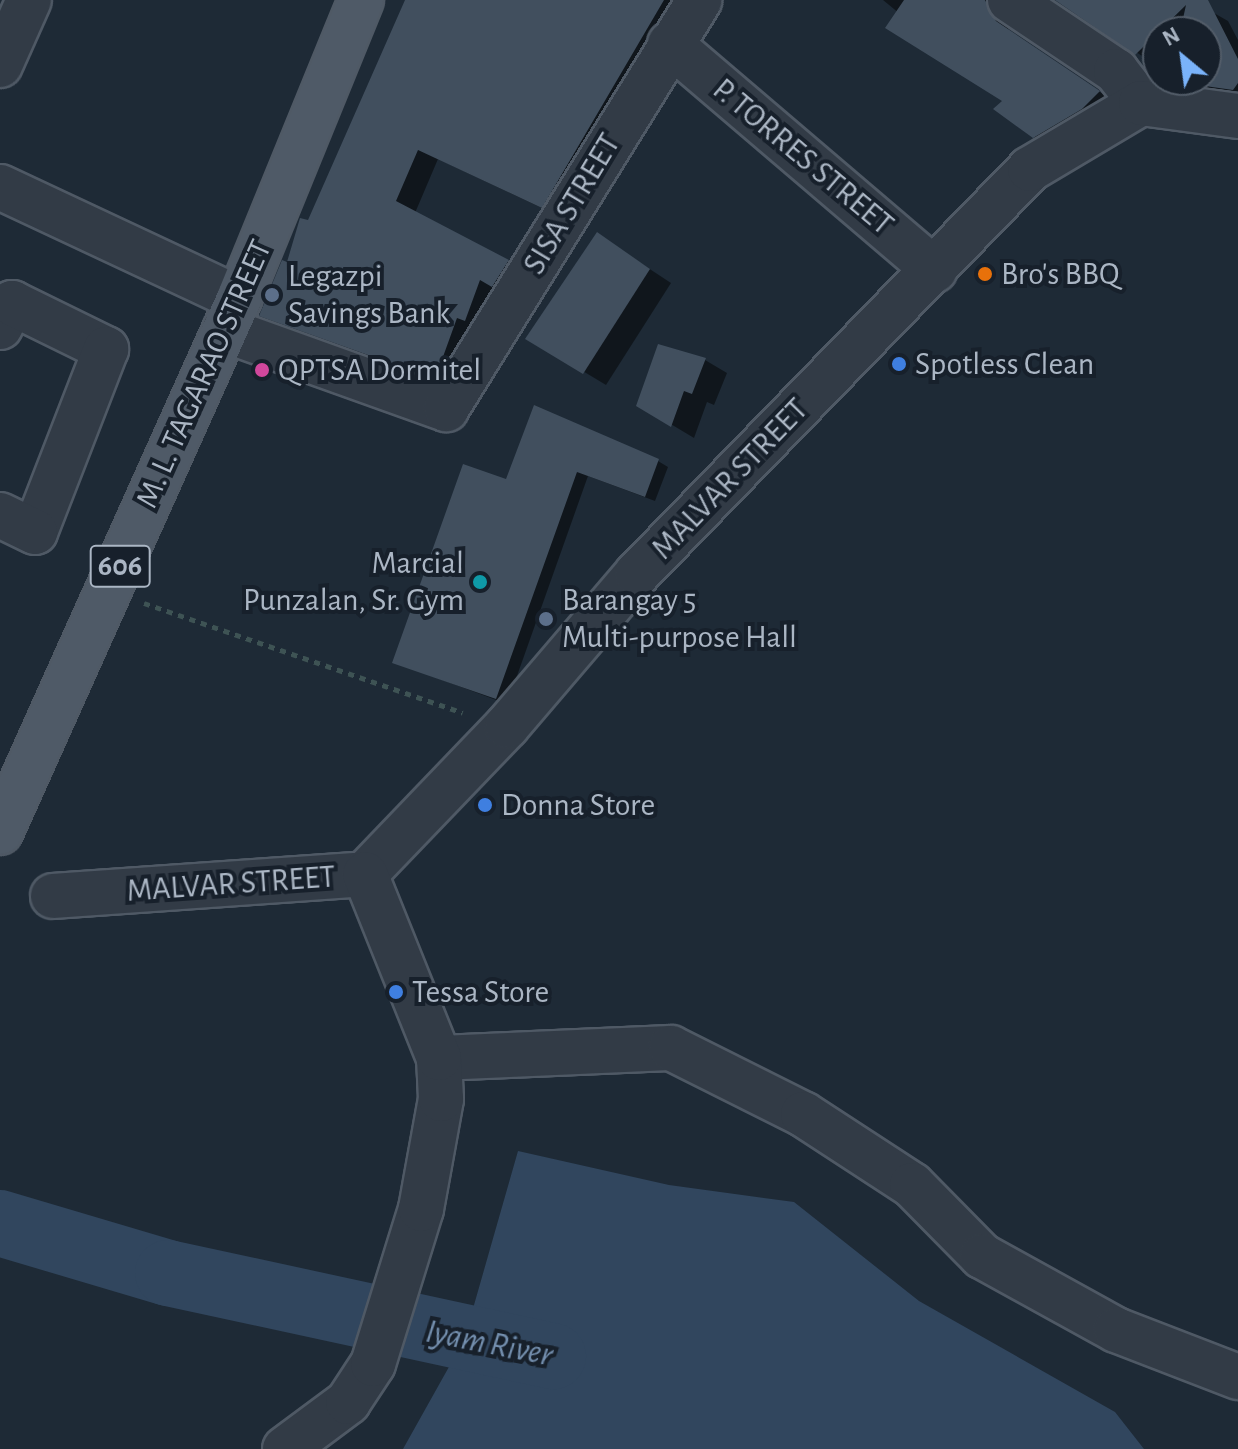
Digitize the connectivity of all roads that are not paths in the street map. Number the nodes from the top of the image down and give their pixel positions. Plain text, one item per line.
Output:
1 (29, 0) edge
2 (361, 0) edge
3 (700, 0) edge
4 (1010, 0) edge
5 (670, 44) junction
6 (0, 65) edge
7 (1141, 103) junction
8 (1238, 116) edge
9 (0, 187) edge
10 (935, 270) junction
11 (232, 315) junction
12 (0, 327) edge
13 (0, 515) edge
14 (0, 832) edge
15 (365, 874) junction
16 (53, 896) dead end
17 (439, 1058) junction
18 (1238, 1377) edge
19 (285, 1449) edge

1 - 6 street
2 - 11 main road, M. L. TAGARAO STREET / 606
3 - 5 street, SISA STREET
4 - 7 street
5 - 10 street, P. TORRES STREET
5 - 11 street, SISA STREET
7 - 8 street
7 - 10 street, MALVAR STREET
9 - 11 street
10 - 15 street, MALVAR STREET
11 - 14 main road, M. L. TAGARAO STREET / 606
12 - 13 street
15 - 16 street, MALVAR STREET
15 - 17 street
17 - 18 street
17 - 19 street

